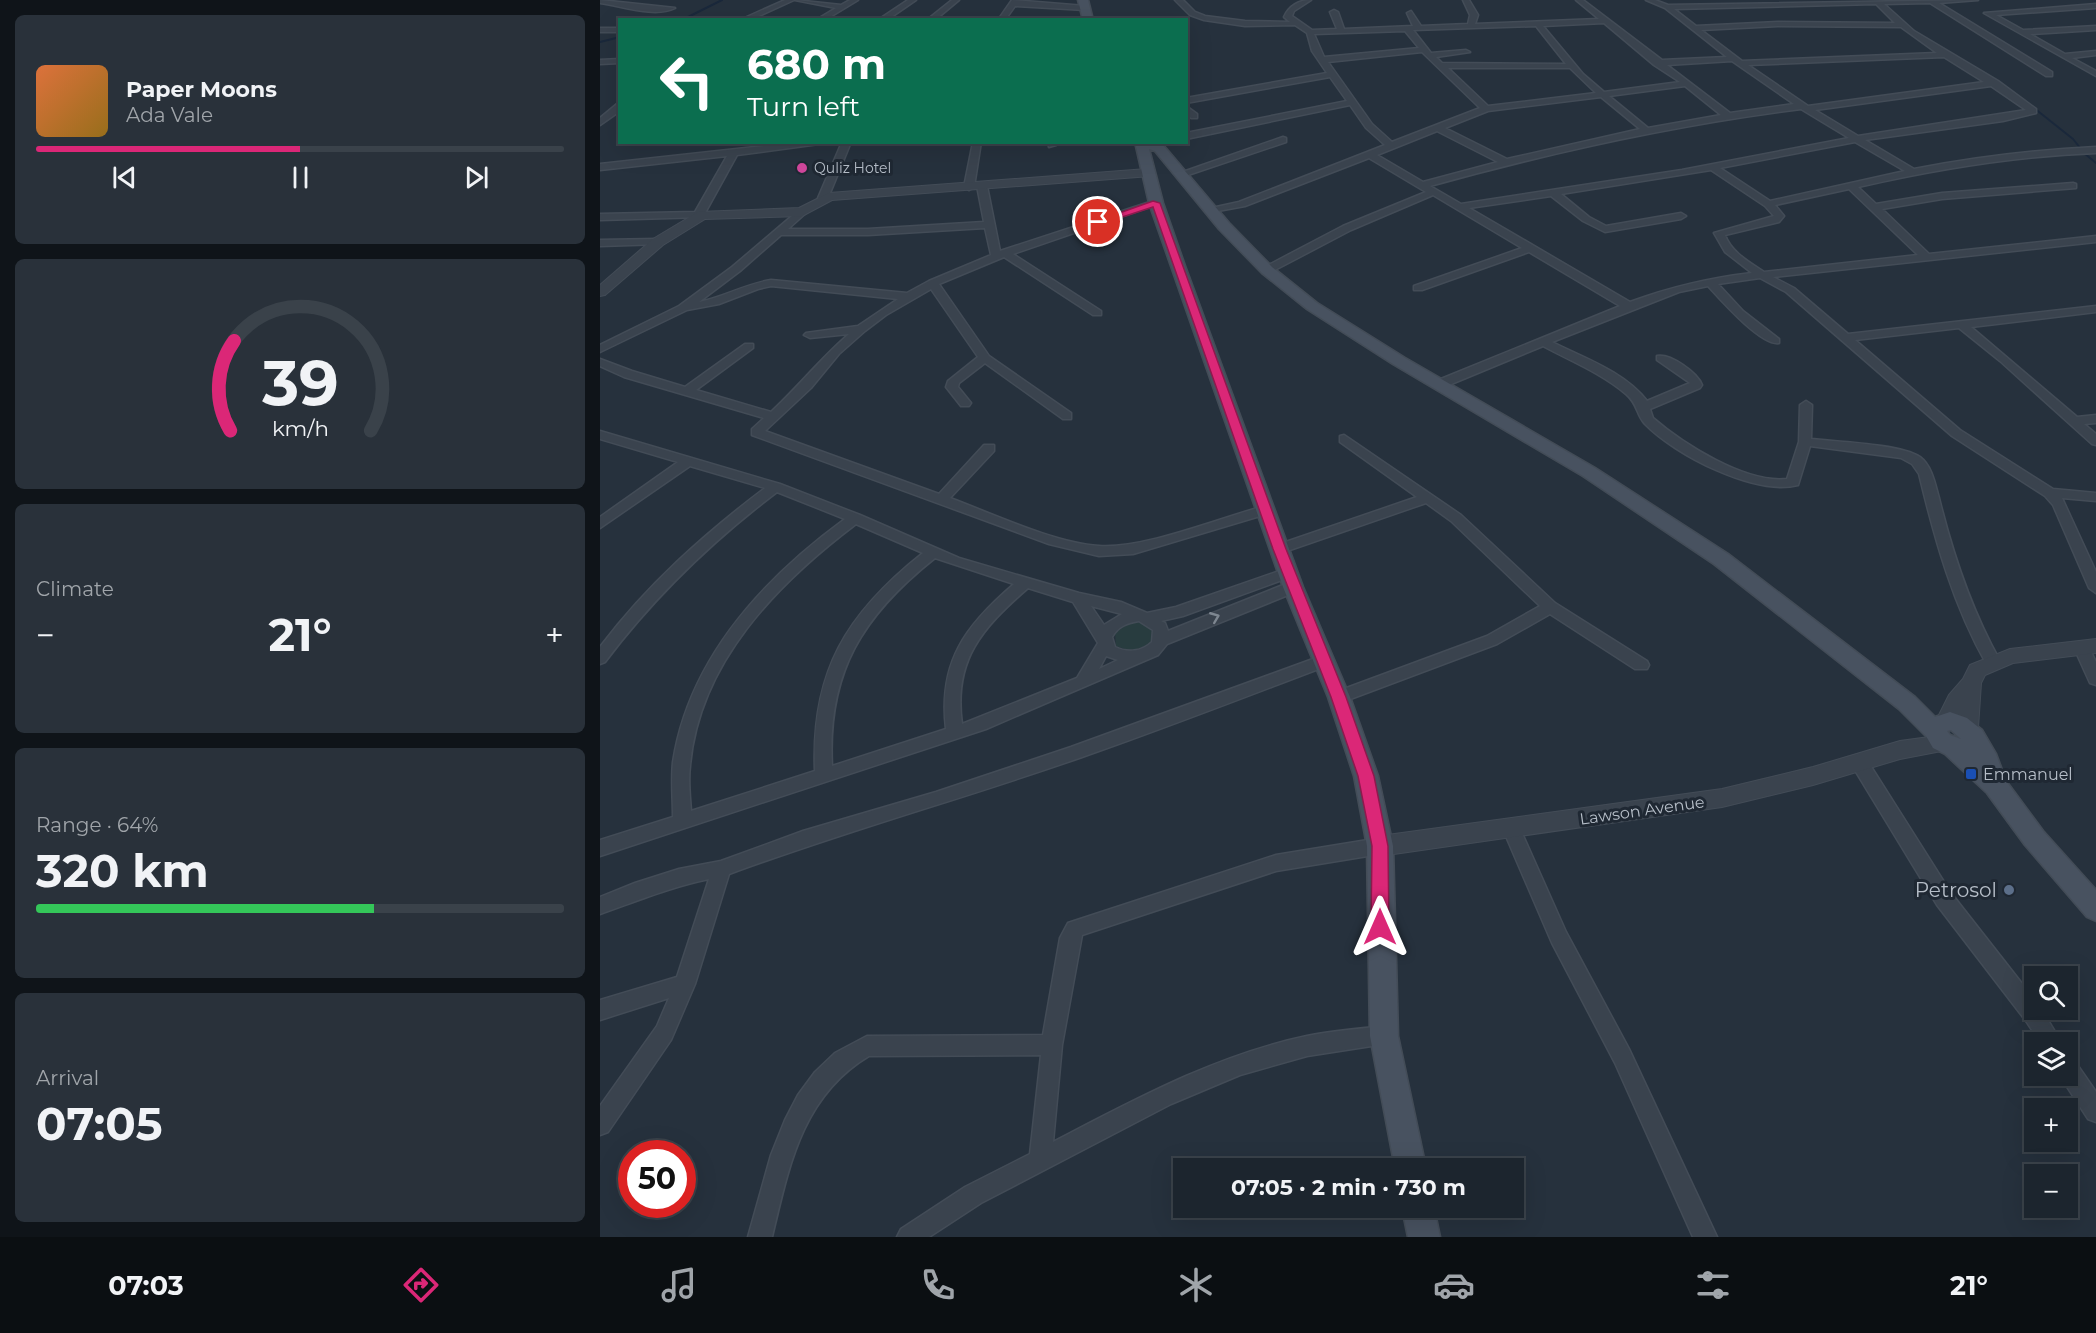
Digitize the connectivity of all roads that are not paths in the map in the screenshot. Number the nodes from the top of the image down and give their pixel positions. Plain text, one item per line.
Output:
1 (791, 0) edge
2 (798, 0) edge
3 (855, 0) edge
4 (913, 0) edge
5 (956, 0) edge
6 (1178, 0) edge
7 (1308, 0) edge
8 (1466, 0) edge
9 (1579, 0) edge
10 (1649, 0) edge
11 (1975, 0) edge
12 (2066, 0) edge
13 (600, 1) edge
14 (1015, 2) edge
15 (1721, 2) edge
16 (1933, 2) junction
17 (1879, 3) junction
18 (1084, 4) edge
19 (2096, 6) edge
20 (843, 7) junction
21 (1667, 7) junction
22 (2079, 7) junction
23 (1334, 12) dead end
24 (1411, 13) dead end
25 (654, 17) dead end
26 (748, 18) edge
27 (823, 18) edge
28 (884, 18) edge
29 (933, 18) edge
30 (1003, 18) edge
31 (1608, 21) junction
32 (1297, 23) junction
33 (1539, 25) junction
34 (1902, 25) junction
35 (1471, 26) junction
36 (1407, 28) junction
37 (1418, 28) junction
38 (1697, 28) junction
39 (2096, 28) edge
40 (1341, 29) junction
41 (600, 30) edge
42 (618, 30) edge
43 (1310, 32) junction
44 (2024, 32) junction
45 (1427, 52) junction
46 (1466, 52) dead end
47 (2096, 53) edge
48 (1949, 55) junction
49 (2067, 57) junction
50 (1322, 60) junction
51 (618, 61) edge
52 (1738, 61) junction
53 (2029, 61) junction
54 (600, 62) edge
55 (1657, 63) junction
56 (1441, 65) junction
57 (1571, 66) junction
58 (1458, 67) junction
59 (1448, 72) junction
60 (1332, 74) junction
61 (2049, 74) dead end
62 (2096, 74) edge
63 (1995, 83) junction
64 (1684, 84) junction
65 (1601, 94) junction
66 (1188, 101) edge
67 (1352, 102) junction
68 (1804, 107) junction
69 (618, 108) edge
70 (1486, 109) junction
71 (1188, 110) edge
72 (1727, 115) junction
73 (1194, 116) dead end
74 (601, 121) edge
75 (1436, 127) junction
76 (1645, 129) junction
77 (1188, 136) edge
78 (1855, 139) junction
79 (1283, 140) dead end
80 (798, 144) edge
81 (847, 144) edge
82 (977, 144) edge
83 (1147, 144) edge
84 (1149, 144) edge
85 (1390, 145) junction
86 (766, 146) edge
87 (2096, 150) edge
88 (732, 154) junction
89 (1369, 154) junction
90 (1504, 161) junction
91 (1712, 167) junction
92 (600, 168) edge
93 (1911, 171) junction
94 (1147, 173) junction
95 (1182, 174) junction
96 (1421, 185) junction
97 (975, 186) junction
98 (1852, 186) junction
99 (2073, 186) dead end
100 (1431, 192) junction
101 (1552, 192) junction
102 (823, 198) junction
103 (1156, 203) junction
104 (1768, 204) junction
105 (1458, 207) junction
106 (1876, 207) junction
107 (1210, 211) junction
108 (802, 212) junction
109 (700, 215) junction
110 (1681, 216) dead end
111 (600, 217) edge
112 (988, 225) junction
113 (779, 232) junction
114 (2096, 239) edge
115 (658, 242) junction
116 (600, 243) edge
117 (1531, 249) junction
118 (1000, 254) junction
119 (1926, 257) junction
120 (1267, 270) junction
121 (1797, 271) junction
122 (1760, 276) junction
123 (1709, 281) junction
124 (933, 283) junction
125 (1418, 288) dead end
126 (1790, 290) junction
127 (600, 292) edge
128 (910, 297) junction
129 (1629, 306) junction
130 (683, 308) junction
131 (2096, 309) edge
132 (1097, 313) dead end
133 (1959, 323) junction
134 (861, 329) junction
135 (810, 335) dead end
136 (1844, 338) junction
137 (1542, 341) junction
138 (1775, 341) dead end
139 (749, 346) dead end
140 (600, 349) edge
141 (985, 358) junction
142 (1661, 358) dead end
143 (600, 362) edge
144 (1440, 384) junction
145 (687, 391) junction
146 (965, 403) dead end
147 (1806, 405) dead end
148 (1644, 407) junction
149 (772, 416) junction
150 (1067, 417) dead end
151 (2096, 419) edge
152 (2074, 421) junction
153 (1344, 439) dead end
154 (603, 440) edge
155 (2096, 441) edge
156 (1805, 442) junction
157 (989, 448) dead end
158 (688, 461) junction
159 (775, 487) junction
160 (2050, 493) junction
161 (2096, 497) edge
162 (1428, 498) junction
163 (940, 501) junction
164 (1265, 510) junction
165 (855, 518) junction
166 (600, 524) edge
167 (1279, 549) junction
168 (932, 553) junction
169 (1291, 580) junction
170 (1026, 582) junction
171 (2096, 588) edge
172 (1262, 592) junction
173 (1078, 598) junction
174 (1550, 607) junction
175 (1144, 617) junction
176 (1104, 640) junction
177 (1161, 640) junction
178 (2089, 648) edge
179 (1142, 656) junction
180 (600, 658) edge
181 (1324, 661) junction
182 (1992, 661) junction
183 (1641, 665) dead end
184 (2096, 679) edge
185 (1084, 680) junction
186 (1339, 697) junction
187 (1949, 733) junction
188 (955, 734) junction
189 (1859, 762) junction
190 (824, 776) junction
191 (682, 819) junction
192 (1511, 826) junction
193 (1380, 846) junction
194 (600, 848) edge
195 (721, 869) junction
196 (600, 906) edge
197 (2096, 909) edge
198 (685, 984) junction
199 (600, 1010) edge
200 (2045, 1032) edge
201 (1384, 1036) junction
202 (1052, 1045) junction
203 (2078, 1084) edge
204 (2096, 1111) edge
205 (600, 1124) edge
206 (1408, 1158) edge
207 (1040, 1160) junction
208 (1420, 1218) edge
209 (760, 1237) edge
210 (909, 1237) edge
211 (1424, 1237) edge
212 (1705, 1237) edge

1 - 26 street
2 - 20 street
3 - 20 street
4 - 28 street
5 - 29 street
6 - 32 street
7 - 32 street
8 - 35 street
9 - 31 street
10 - 21 street
11 - 16 street
12 - 22 street
13 - 25 street
14 - 18 street
14 - 30 street
15 - 17 street
15 - 21 street
16 - 17 street
16 - 53 street
17 - 34 street
19 - 22 street
20 - 27 street
21 - 38 street
22 - 44 street
23 - 40 street
24 - 37 street
31 - 33 street
31 - 55 street
32 - 43 street
33 - 35 street
33 - 57 street
34 - 38 street
34 - 48 street
35 - 37 street
36 - 37 street
36 - 40 street
36 - 45 street
38 - 52 street
39 - 44 street
40 - 43 street
41 - 42 street
43 - 50 street
44 - 49 street
45 - 46 street
45 - 50 street
45 - 56 street
47 - 49 street
48 - 52 street
48 - 63 street
49 - 53 street
49 - 62 street
50 - 60 street
51 - 54 street
52 - 55 street
52 - 68 street
53 - 61 street
55 - 64 street
56 - 58 street
56 - 59 street
57 - 58 street
57 - 65 street
58 - 59 street
59 - 70 street
60 - 66 street
60 - 67 street
63 - 68 street
63 - 78 street
64 - 65 street
64 - 72 street
65 - 70 street
65 - 76 street
67 - 77 street
67 - 85 street
68 - 72 street
68 - 78 street
69 - 74 street
70 - 75 street
71 - 73 street
72 - 76 street
75 - 85 street
75 - 90 street
76 - 90 street
78 - 91 street
78 - 93 street
79 - 95 street
80 - 86 street
81 - 102 street
82 - 97 street
83 - 94 main road
84 - 95 main road
85 - 89 street
86 - 88 street
87 - 93 street
88 - 92 street
88 - 109 street
89 - 96 street
89 - 107 street
90 - 96 street
91 - 101 street
91 - 104 street
93 - 98 street
94 - 97 street
94 - 103 main road
95 - 107 main road
96 - 100 street
97 - 102 street
97 - 112 street
98 - 104 street
98 - 106 street
99 - 106 street
100 - 105 street
100 - 120 street
101 - 105 street
101 - 110 street
102 - 108 street
103 - 118 street
103 - 164 main road
104 - 122 street
105 - 117 street
106 - 119 street
107 - 120 main road
108 - 109 street
108 - 113 street
109 - 111 street
109 - 115 street
112 - 113 street
112 - 118 street
113 - 130 street
114 - 119 street
115 - 116 street
115 - 127 street
117 - 125 street
117 - 129 street
118 - 124 street
118 - 132 street
119 - 121 street
120 - 144 main road
121 - 122 street
121 - 126 street
122 - 123 street
122 - 126 street
123 - 129 street
123 - 138 street
124 - 128 street
124 - 141 street
126 - 136 street
128 - 130 street
128 - 134 street
129 - 137 street
130 - 140 street
131 - 133 street
133 - 136 street
133 - 152 street
134 - 135 street
134 - 149 street
136 - 160 street
137 - 144 street
137 - 148 street
139 - 145 street
141 - 146 street
141 - 150 street
142 - 148 street
143 - 145 street
144 - 187 main road
145 - 149 street
147 - 156 street
148 - 156 street
149 - 163 street
151 - 152 street
152 - 155 street
153 - 162 street
154 - 158 street
156 - 182 street
157 - 163 street
158 - 159 street
158 - 166 street
159 - 165 street
159 - 180 street
160 - 161 street
160 - 171 street
162 - 167 street
162 - 174 street
163 - 164 street
164 - 167 main road
165 - 168 street
165 - 191 street
167 - 169 main road
168 - 170 street
168 - 190 street
169 - 172 street
169 - 181 main road
170 - 173 street
170 - 188 street
172 - 175 street
177 -> 172 street
173 - 175 street
173 - 176 street
174 - 183 street
174 - 186 street
175 - 176 street
175 - 177 street
176 - 179 street
176 - 185 street
177 - 179 street
178 - 182 street
178 - 184 street
179 - 185 street
181 - 186 main road
181 - 195 street
182 - 187 street
185 - 188 street
186 - 193 main road
187 - 189 street, Lawson Avenue
187 - 197 main road
188 - 190 street
189 - 192 street, Lawson Avenue
189 - 200 street
190 - 191 street
191 - 194 street
192 - 193 street, Lawson Avenue
192 - 212 street
193 - 201 main road
193 - 202 street
195 - 196 street
195 - 198 street
198 - 199 street
198 - 205 street
201 - 206 main road
201 - 207 street
202 - 207 street
202 - 209 street
203 - 204 street
207 - 210 street
208 - 211 main road

